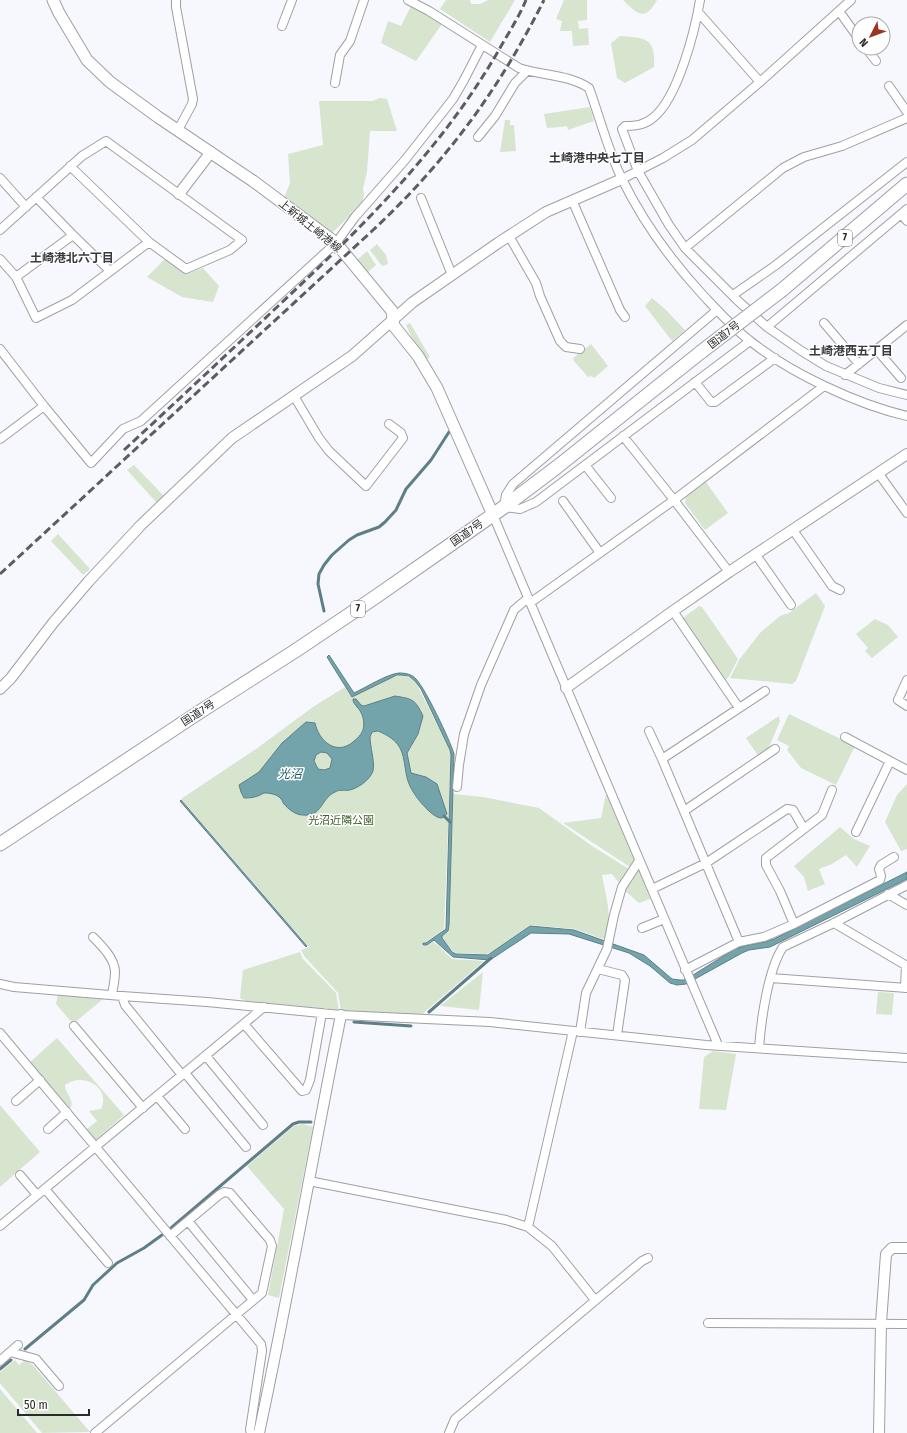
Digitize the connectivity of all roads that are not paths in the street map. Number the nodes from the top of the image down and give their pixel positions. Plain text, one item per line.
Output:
1 (53, 0) edge
2 (176, 0) edge
3 (292, 0) edge
4 (364, 0) edge
5 (408, 0) edge
6 (700, 0) edge
7 (851, 0) edge
8 (839, 11) junction
9 (698, 12) junction
10 (282, 26) dead end
11 (851, 28) edge
12 (482, 45) junction
13 (872, 56) edge
14 (876, 61) dead end
15 (527, 71) junction
16 (760, 82) junction
17 (335, 84) dead end
18 (888, 86) dead end
19 (907, 112) edge
20 (907, 118) edge
21 (178, 130) junction
22 (478, 137) dead end
23 (211, 152) junction
24 (907, 162) edge
25 (70, 166) junction
26 (638, 171) junction
27 (0, 178) edge
28 (622, 179) junction
29 (907, 184) edge
30 (179, 194) junction
31 (36, 197) junction
32 (421, 198) dead end
33 (572, 200) junction
34 (26, 207) junction
35 (904, 212) edge
36 (907, 221) edge
37 (0, 230) edge
38 (73, 235) junction
39 (509, 236) junction
40 (149, 242) junction
41 (336, 244) junction
42 (685, 248) junction
43 (0, 259) edge
44 (110, 271) junction
45 (452, 275) junction
46 (16, 277) junction
47 (733, 295) junction
48 (717, 310) junction
49 (625, 317) dead end
50 (393, 319) junction
51 (824, 322) dead end
52 (907, 325) edge
53 (767, 327) junction
54 (750, 341) junction
55 (0, 348) edge
56 (580, 349) dead end
57 (876, 349) junction
58 (775, 358) junction
59 (859, 364) junction
60 (845, 375) junction
61 (901, 378) dead end
62 (695, 382) junction
63 (824, 386) junction
64 (907, 395) edge
65 (294, 396) junction
66 (44, 406) junction
67 (907, 416) edge
68 (389, 424) dead end
69 (623, 436) junction
70 (0, 439) edge
71 (907, 454) edge
72 (585, 464) junction
73 (879, 474) junction
74 (610, 498) dead end
75 (674, 500) junction
76 (563, 501) dead end
77 (504, 507) junction
78 (907, 513) edge
79 (493, 515) junction
80 (793, 530) junction
81 (600, 553) junction
82 (756, 555) junction
83 (730, 572) junction
84 (840, 590) dead end
85 (529, 600) junction
86 (791, 605) dead end
87 (673, 611) junction
88 (907, 680) edge
89 (566, 688) junction
90 (0, 689) edge
91 (765, 691) dead end
92 (907, 706) edge
93 (739, 708) junction
94 (649, 731) dead end
95 (845, 737) dead end
96 (775, 749) dead end
97 (662, 759) junction
98 (890, 761) junction
99 (907, 770) edge
100 (458, 787) dead end
101 (832, 790) dead end
102 (684, 811) junction
103 (804, 829) junction
104 (856, 832) dead end
105 (0, 844) edge
106 (894, 857) dead end
107 (639, 861) junction
108 (706, 863) junction
109 (907, 885) edge
110 (652, 889) junction
111 (888, 894) junction
112 (907, 905) edge
113 (664, 919) junction
114 (834, 923) junction
115 (794, 924) junction
116 (642, 928) dead end
117 (93, 936) dead end
118 (739, 942) junction
119 (906, 965) edge
120 (602, 970) dead end
121 (686, 972) junction
122 (771, 978) junction
123 (0, 984) edge
124 (906, 988) edge
125 (112, 995) junction
126 (122, 996) junction
127 (264, 1007) junction
128 (322, 1013) junction
129 (341, 1015) junction
130 (244, 1024) junction
131 (74, 1026) dead end
132 (576, 1032) junction
133 (0, 1033) edge
134 (617, 1035) junction
135 (718, 1045) junction
136 (759, 1048) junction
137 (206, 1056) junction
138 (907, 1058) edge
139 (184, 1074) junction
140 (40, 1080) junction
141 (157, 1096) junction
142 (16, 1101) dead end
143 (143, 1108) junction
144 (67, 1112) junction
145 (263, 1125) dead end
146 (48, 1129) dead end
147 (186, 1129) dead end
148 (96, 1147) junction
149 (246, 1147) dead end
150 (20, 1175) dead end
151 (308, 1181) junction
152 (45, 1189) junction
153 (37, 1196) junction
154 (188, 1221) junction
155 (0, 1226) edge
156 (528, 1227) junction
157 (170, 1236) junction
158 (907, 1248) edge
159 (648, 1258) dead end
160 (108, 1263) dead end
161 (254, 1300) junction
162 (595, 1300) junction
163 (237, 1314) junction
164 (708, 1323) dead end
165 (882, 1323) junction
166 (907, 1324) edge
167 (18, 1345) dead end
168 (10, 1352) junction
169 (0, 1361) edge
170 (59, 1386) dead end
171 (95, 1433) edge
172 (250, 1433) edge
173 (259, 1433) edge
174 (449, 1433) edge
175 (879, 1433) edge

1 - 21 main road, 上新城土崎港線
2 - 21 street
3 - 10 street
4 - 17 street
5 - 12 street
6 - 9 street
7 - 8 street
8 - 11 street
8 - 16 street
9 - 16 street
9 - 26 street
12 - 15 street
12 - 41 street
13 - 14 street
15 - 22 street
15 - 28 street
16 - 26 street
18 - 19 street
20 - 42 street
21 - 23 main road, 上新城土崎港線
23 - 30 street
23 - 41 main road, 上新城土崎港線
24 - 47 street
25 - 30 street
25 - 31 street
25 - 40 street
26 - 28 street
26 - 42 street
27 - 34 street
28 - 33 street
28 - 48 street
29 - 77 highway, 国道7号 / 7, bridge
30 - 40 street
31 - 34 street
31 - 38 street
32 - 45 street
33 - 39 street
33 - 49 street
34 - 37 street
35 - 36 street
35 - 53 street
38 - 44 street
38 - 46 street
39 - 45 street
39 - 56 street
40 - 44 street
41 - 50 main road, 上新城土崎港線
41 - 66 street
42 - 47 street
43 - 46 street
44 - 46 street
45 - 50 street
47 - 53 street
48 - 54 street
48 - 77 street
50 - 65 street
50 - 79 main road, 上新城土崎港線
51 - 59 street
52 - 57 street
53 - 60 street
54 - 58 street
54 - 62 street
55 - 66 street
57 - 59 street
57 - 61 street
58 - 62 street
58 - 63 street
59 - 60 street
60 - 64 street
62 - 69 street
63 - 67 street
63 - 75 street
65 - 68 street
65 - 90 street
66 - 70 street
69 - 72 street
69 - 75 street
71 - 73 street
72 - 74 street
72 - 77 street
73 - 78 street
73 - 80 street
75 - 81 street
75 - 83 street
76 - 81 street
77 - 79 highway, 国道7号 / 7
79 - 85 street
79 - 105 highway, 国道7号 / 7
80 - 82 street
80 - 84 street
81 - 85 street
82 - 83 street
82 - 86 street
83 - 87 street
85 - 89 street
85 - 100 street
87 - 89 street
87 - 93 street
88 - 92 street
89 - 107 street
91 - 93 street
93 - 97 street
94 - 97 street
95 - 98 street
96 - 102 street
97 - 102 street
98 - 99 street
98 - 104 street
101 - 103 street
102 - 108 street
103 - 108 street
103 - 115 street
106 - 115 street
107 - 110 street
107 - 132 street
108 - 110 street
108 - 118 street
109 - 111 street
110 - 113 street
111 - 112 street
111 - 114 street
113 - 116 street
113 - 121 street
114 - 119 street
114 - 122 street
115 - 118 street
117 - 125 street
118 - 121 street
119 - 124 street
120 - 134 street
121 - 135 street
122 - 124 street
122 - 136 street
123 - 125 street
125 - 126 street
126 - 127 street
126 - 139 street
127 - 128 street
127 - 130 street
128 - 129 street
128 - 130 street
129 - 132 street
129 - 151 street
130 - 137 street
131 - 143 street
132 - 134 street
132 - 156 street
133 - 140 street
134 - 135 street
135 - 136 street
136 - 138 street
137 - 139 street
137 - 145 street
139 - 141 street
139 - 149 street
140 - 142 street
140 - 144 street
141 - 143 street
141 - 147 street
143 - 148 street
144 - 146 street
144 - 148 street
148 - 152 street
148 - 157 street
150 - 153 street
151 - 156 street
151 - 173 street
152 - 153 street
152 - 160 street
153 - 155 street
154 - 157 street
154 - 161 street
154 - 161 street
156 - 162 street
157 - 163 street
158 - 165 street
159 - 162 street
161 - 163 street
162 - 174 street
163 - 171 street
163 - 172 street
164 - 165 street
165 - 166 street
165 - 175 street
167 - 168 street
168 - 169 street
168 - 170 street

